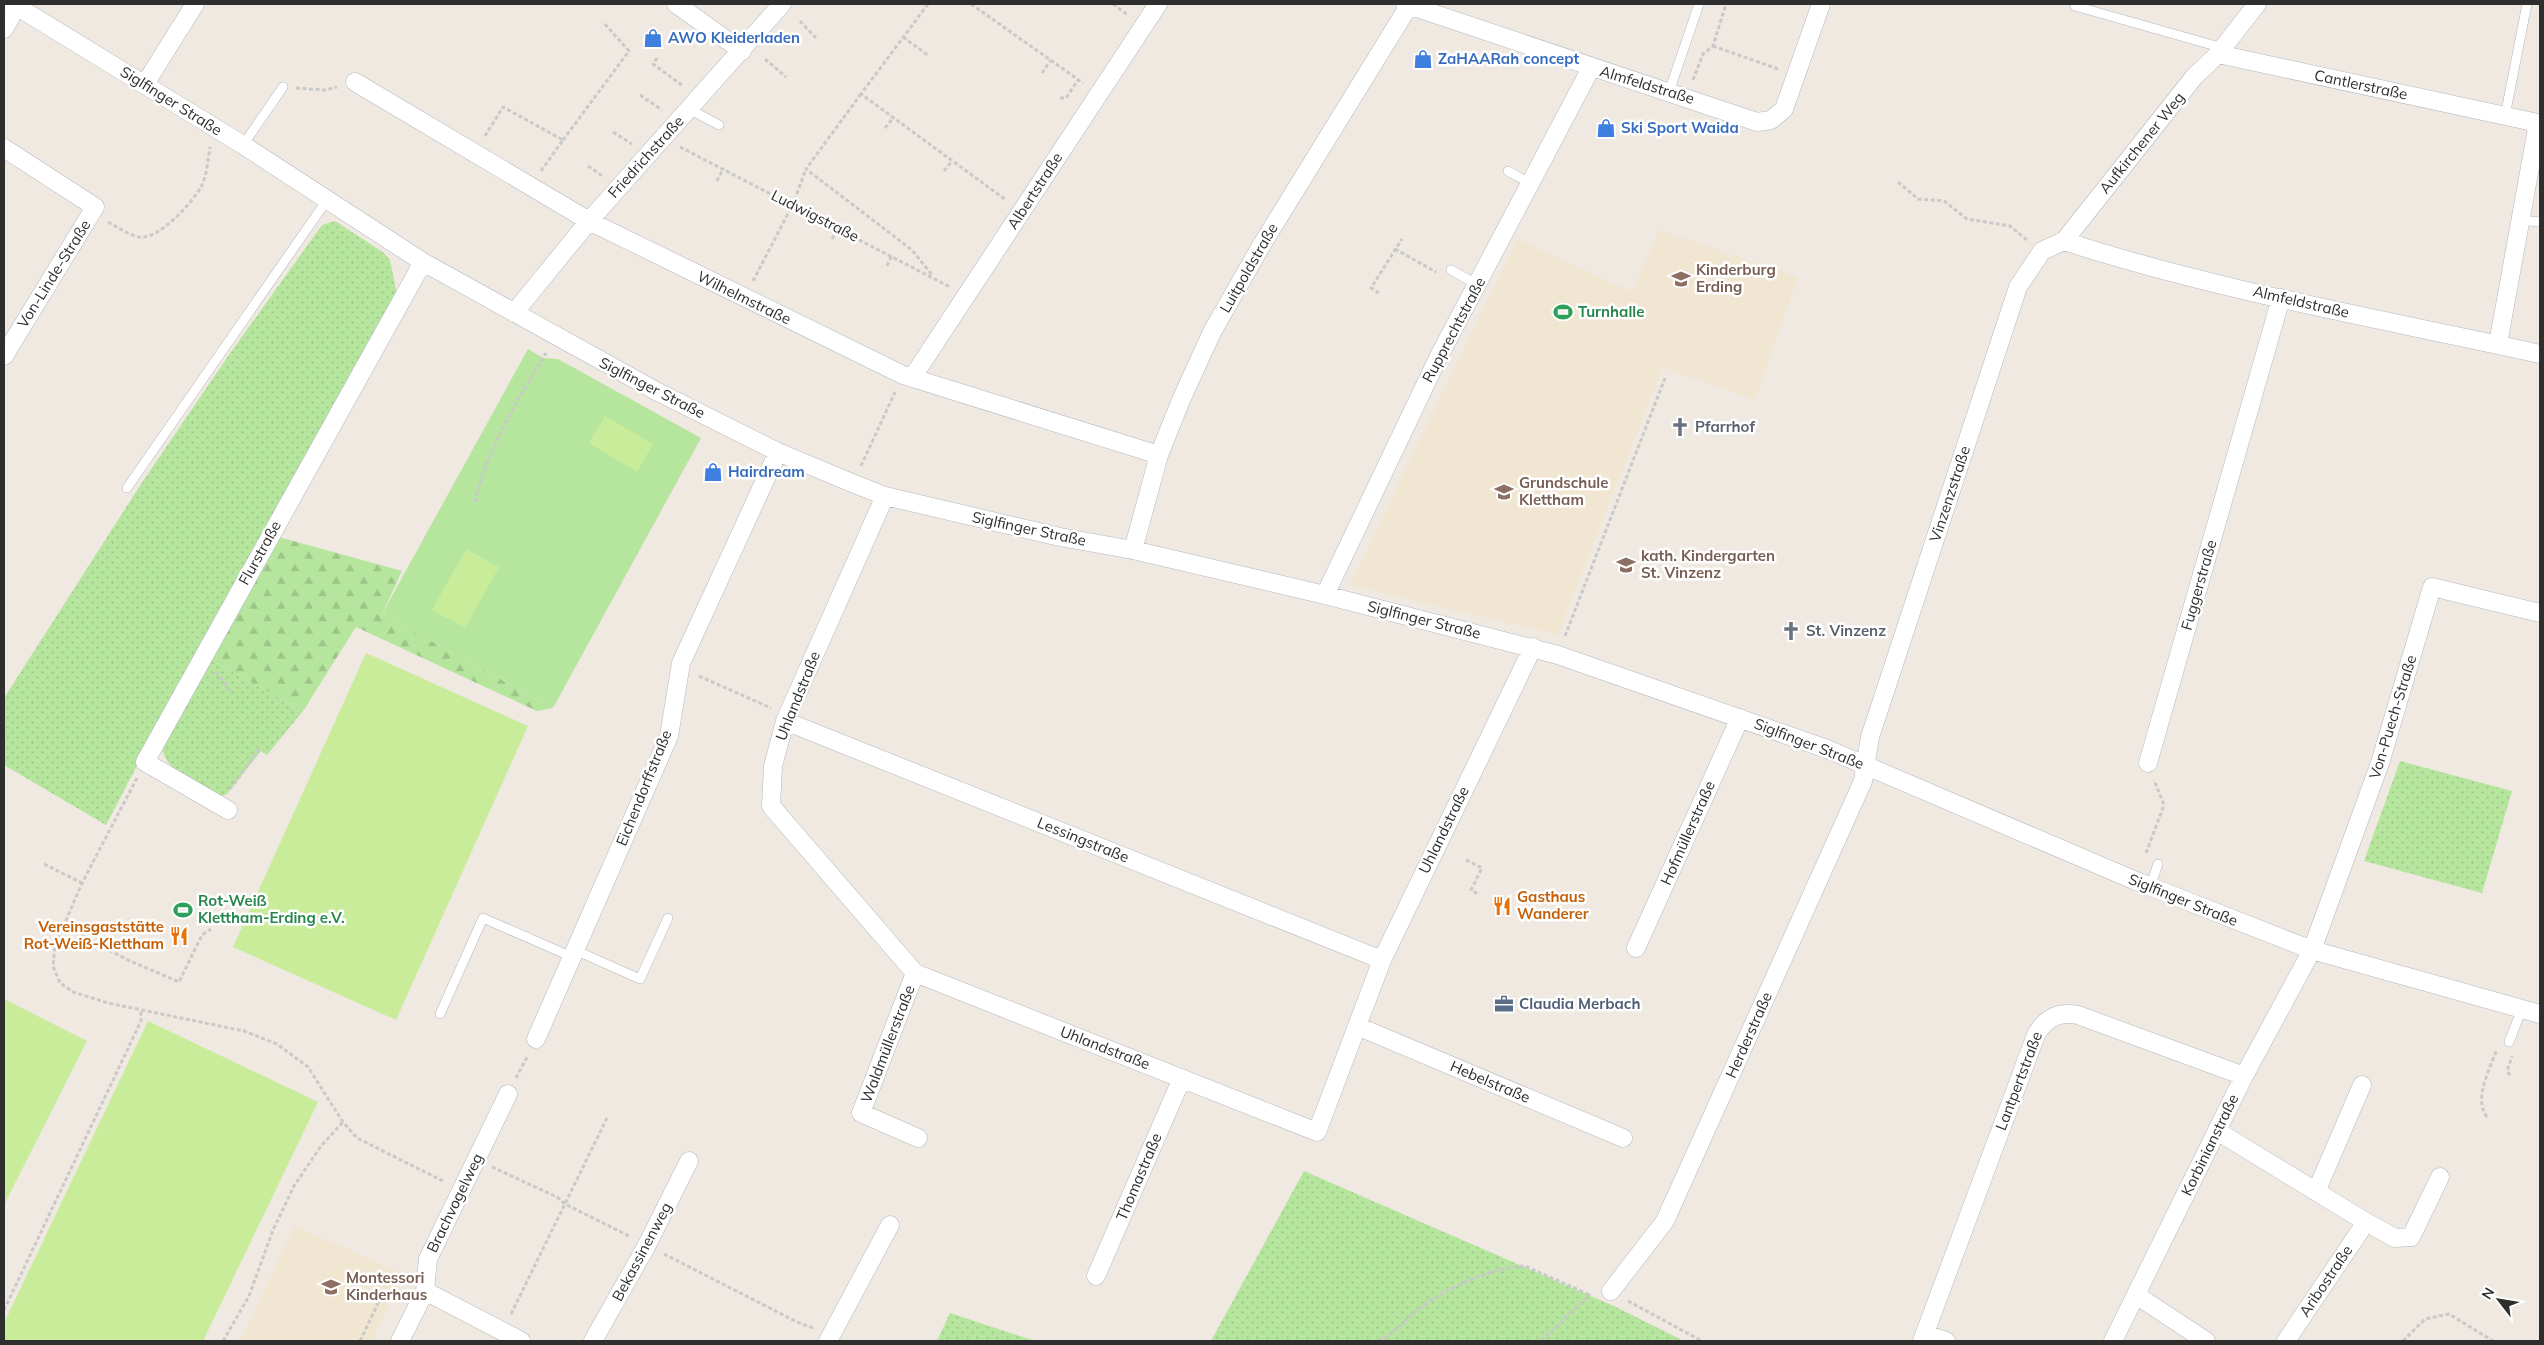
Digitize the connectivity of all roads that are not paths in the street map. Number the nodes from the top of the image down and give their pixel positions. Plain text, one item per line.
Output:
1 (195, 4) edge
2 (676, 4) edge
3 (782, 4) edge
4 (1158, 4) edge
5 (1699, 4) edge
6 (1821, 4) edge
7 (2257, 4) edge
8 (2527, 4) edge
9 (15, 5) edge
10 (1408, 5) edge
11 (2075, 6) dead end
12 (4, 29) edge
13 (742, 51) junction
14 (2221, 51) junction
15 (1591, 68) junction
16 (355, 82) road end
17 (145, 84) junction
18 (283, 87) road end
19 (1669, 92) junction
20 (695, 112) junction
21 (2505, 116) junction
22 (719, 125) dead end
23 (243, 145) junction
24 (4, 148) edge
25 (1508, 171) dead end
26 (1530, 184) junction
27 (327, 200) junction
28 (2520, 220) junction
29 (589, 221) junction
30 (2540, 222) edge
31 (2064, 240) junction
32 (423, 262) junction
33 (1451, 270) dead end
34 (1478, 285) junction
35 (2282, 298) junction
36 (514, 313) junction
37 (2498, 344) junction
38 (2540, 354) edge
39 (4, 356) edge
40 (907, 376) junction
41 (778, 452) junction
42 (1159, 455) junction
43 (127, 488) dead end
44 (885, 496) junction
45 (1133, 550) junction
46 (1325, 595) junction
47 (2540, 613) edge
48 (1533, 647) junction
49 (787, 718) junction
50 (1740, 718) junction
51 (2148, 763) road end
52 (1865, 766) junction
53 (223, 806) road end
54 (2158, 864) dead end
55 (2150, 887) junction
56 (668, 918) dead end
57 (1636, 948) dead end
58 (2312, 950) junction
59 (574, 954) junction
60 (1382, 960) junction
61 (915, 973) junction
62 (2522, 1009) junction
63 (440, 1014) dead end
64 (2540, 1014) edge
65 (1357, 1026) junction
66 (536, 1039) road end
67 (2505, 1041) road end
68 (2244, 1076) junction
69 (1182, 1078) junction
70 (2362, 1085) dead end
71 (508, 1094) road end
72 (2217, 1131) junction
73 (918, 1138) dead end
74 (1623, 1138) dead end
75 (689, 1161) dead end
76 (2440, 1177) dead end
77 (2316, 1192) junction
78 (2366, 1222) junction
79 (890, 1225) dead end
80 (1096, 1276) dead end
81 (425, 1291) junction
82 (1610, 1292) road end
83 (2136, 1296) junction
84 (1924, 1337) edge
85 (400, 1341) edge
86 (521, 1341) edge
87 (594, 1341) edge
88 (828, 1341) edge
89 (1946, 1341) edge
90 (2113, 1341) edge
91 (2206, 1341) edge
92 (2286, 1341) edge

1 - 17 street
2 - 13 street
3 - 13 street, Friedrichstraße
4 - 40 street, Albertstraße
5 - 19 lane
6 - 19 street, Almfeldstraße
7 - 14 street, Aufkirchener Weg
8 - 21 lane
9 - 12 street
9 - 17 street, Siglfinger Straße
10 - 15 street, Almfeldstraße
10 - 42 street, Luitpoldstraße
11 - 14 lane
13 - 20 street, Friedrichstraße
14 - 21 street, Cantlerstraße
14 - 31 street, Aufkirchener Weg
15 - 19 street, Almfeldstraße
15 - 26 street, Rupprechtstraße
16 - 29 street, Wilhelmstraße
17 - 23 street, Siglfinger Straße
18 - 23 lane
20 - 22 lane
20 - 29 street, Friedrichstraße
21 - 28 street, Cantlerstraße
23 - 27 street, Siglfinger Straße
24 - 39 street, Von-Linde-Straße
25 - 26 lane
26 - 34 street, Rupprechtstraße
27 - 32 street, Siglfinger Straße
27 - 43 lane
28 - 30 lane
28 - 37 street, Cantlerstraße
29 - 36 street, Friedrichstraße
29 - 40 street, Wilhelmstraße
31 - 35 street, Almfeldstraße
31 - 52 street, Vinzenzstraße
32 - 36 street, Siglfinger Straße
32 - 53 street, Flurstraße
33 - 34 lane
34 - 46 street, Rupprechtstraße
35 - 37 street, Almfeldstraße
35 - 51 street, Fuggerstraße
36 - 41 street, Siglfinger Straße
37 - 38 street, Almfeldstraße
40 - 42 street, Wilhelmstraße
41 - 44 street, Siglfinger Straße
41 - 59 street, Eichendorffstraße
42 - 45 street, Luitpoldstraße
44 - 45 street, Siglfinger Straße
44 - 49 street, Uhlandstraße
45 - 46 street, Siglfinger Straße
46 - 48 street, Siglfinger Straße
47 - 58 street, Von-Puech-Straße
48 - 50 street, Siglfinger Straße
48 - 60 street, Uhlandstraße
49 - 60 street, Lessingstraße
49 - 61 street, Uhlandstraße
50 - 52 street, Siglfinger Straße
50 - 57 street, Hofmüllerstraße
52 - 55 street, Siglfinger Straße
52 - 82 street, Herderstraße
54 - 55 lane
55 - 58 street, Siglfinger Straße
56 - 59 lane
58 - 62 street, Siglfinger Straße
58 - 68 street, Korbinianstraße
59 - 63 lane
59 - 66 street, Eichendorffstraße
60 - 65 street, Uhlandstraße
61 - 69 street, Uhlandstraße
61 - 73 street, Waldmüllerstraße
62 - 64 street, Siglfinger Straße
62 - 67 lane
65 - 69 street, Uhlandstraße
65 - 74 street, Hebelstraße
68 - 72 street, Korbinianstraße
68 - 84 street, Lantpertstraße
69 - 80 street, Thomastraße
70 - 77 street
71 - 81 street, Brachvogelweg
72 - 77 street
72 - 83 street, Korbinianstraße
75 - 87 street, Bekassinenweg
76 - 78 street
77 - 78 street
78 - 92 street, Aribostraße
79 - 88 street
81 - 85 street, Brachvogelweg
81 - 86 street
83 - 90 street, Korbinianstraße
83 - 91 street
84 - 89 street

